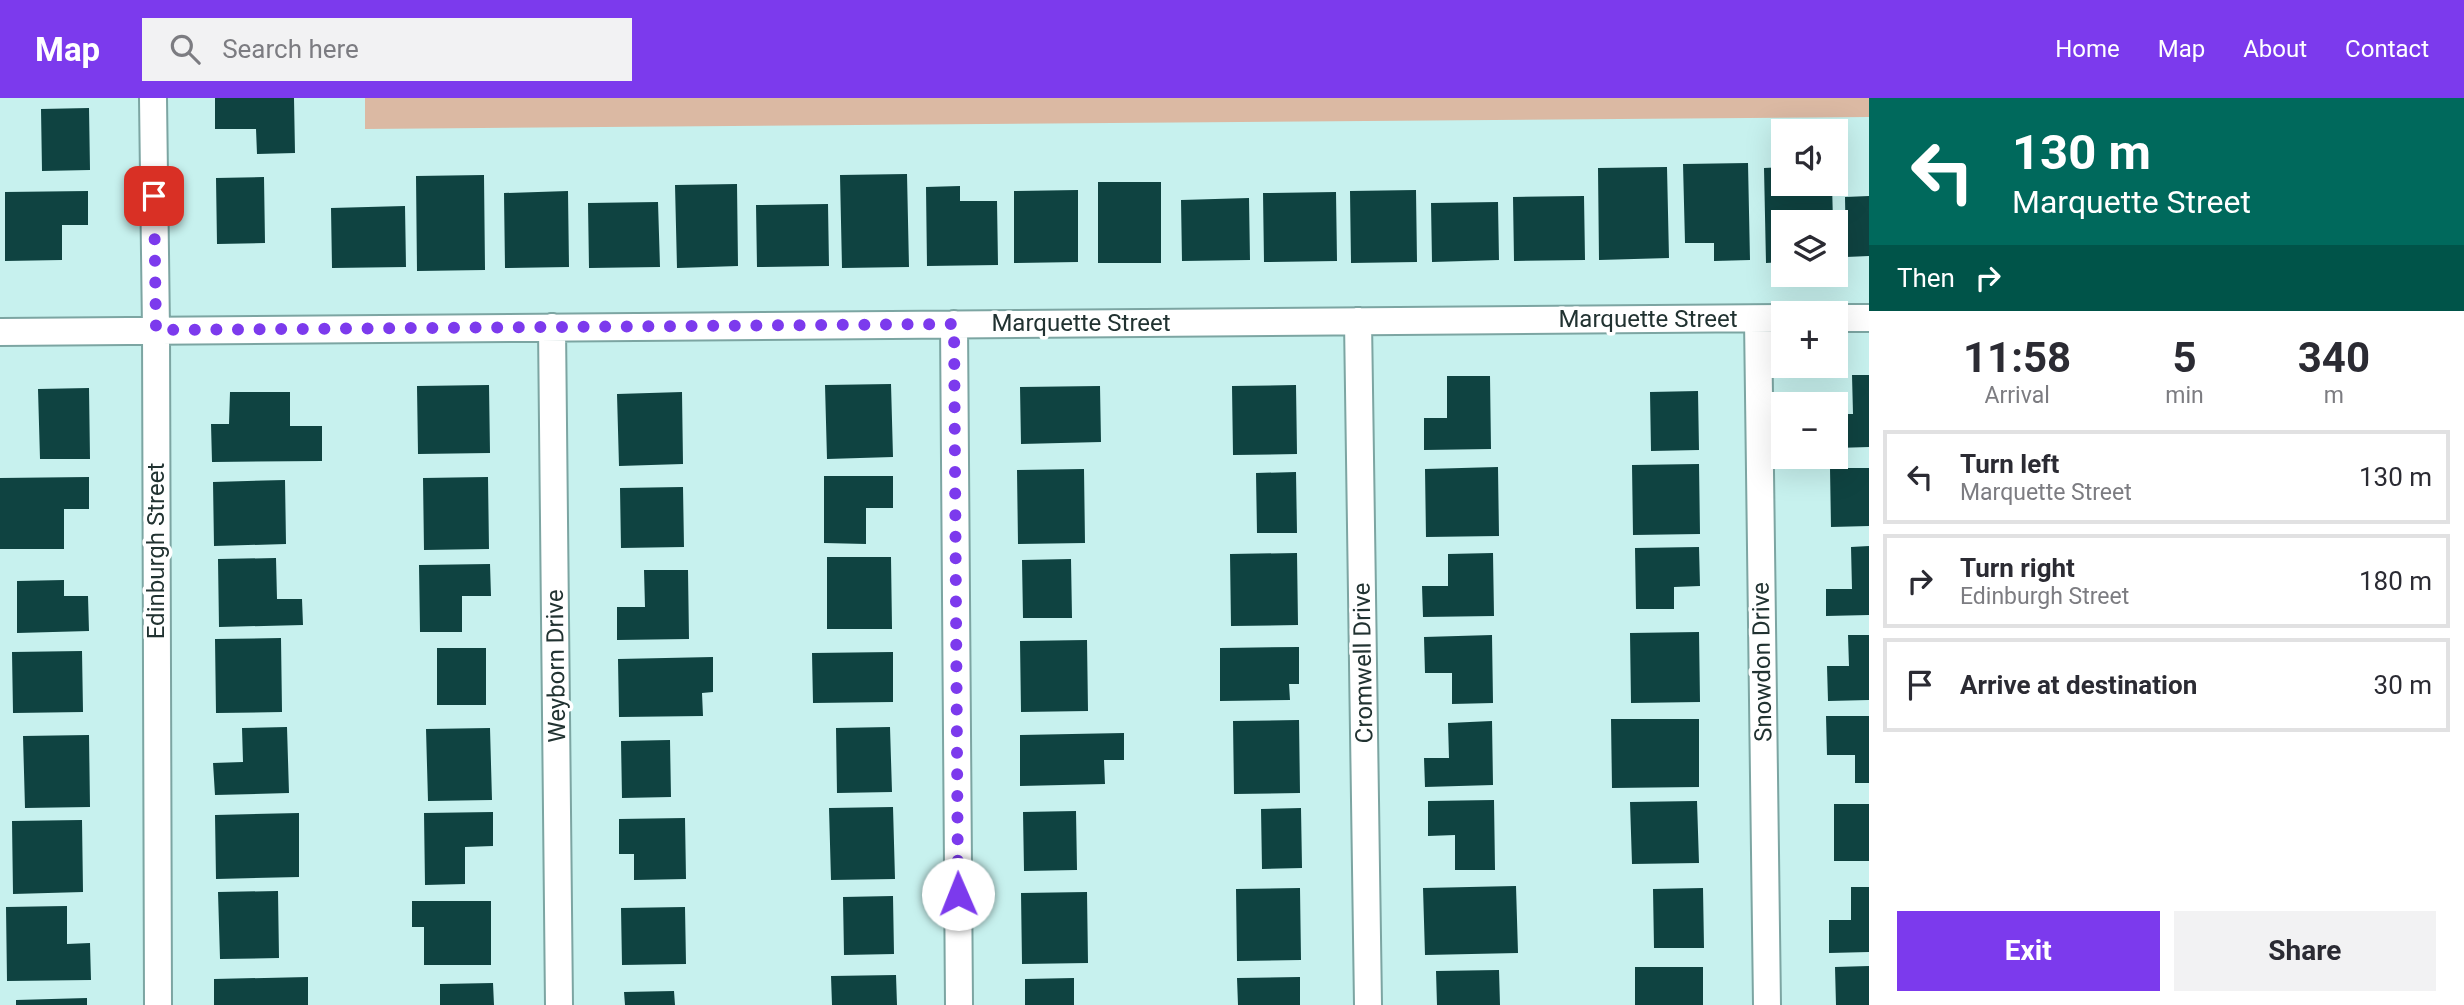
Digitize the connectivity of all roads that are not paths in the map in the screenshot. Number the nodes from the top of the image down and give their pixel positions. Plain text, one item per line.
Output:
1 (153, 98) edge
2 (1848, 318) edge
3 (1869, 318) edge
4 (1770, 319) edge
5 (1357, 321) junction
6 (954, 324) junction
7 (552, 327) junction
8 (156, 330) junction
9 (0, 332) edge
10 (158, 1005) edge
11 (559, 1005) edge
12 (959, 1005) edge
13 (1368, 1005) edge
14 (1766, 1005) edge

1 - 8 street, Edinburgh Street
2 - 3 street
4 - 5 street, Marquette Street
4 - 14 street, Snowdon Drive
5 - 6 street, Marquette Street
5 - 13 street, Cromwell Drive
6 - 7 street, Marquette Street
6 - 12 street
7 - 8 street, Marquette Street
7 - 11 street, Weyborn Drive
8 - 9 street, Marquette Street
8 - 10 street, Edinburgh Street

